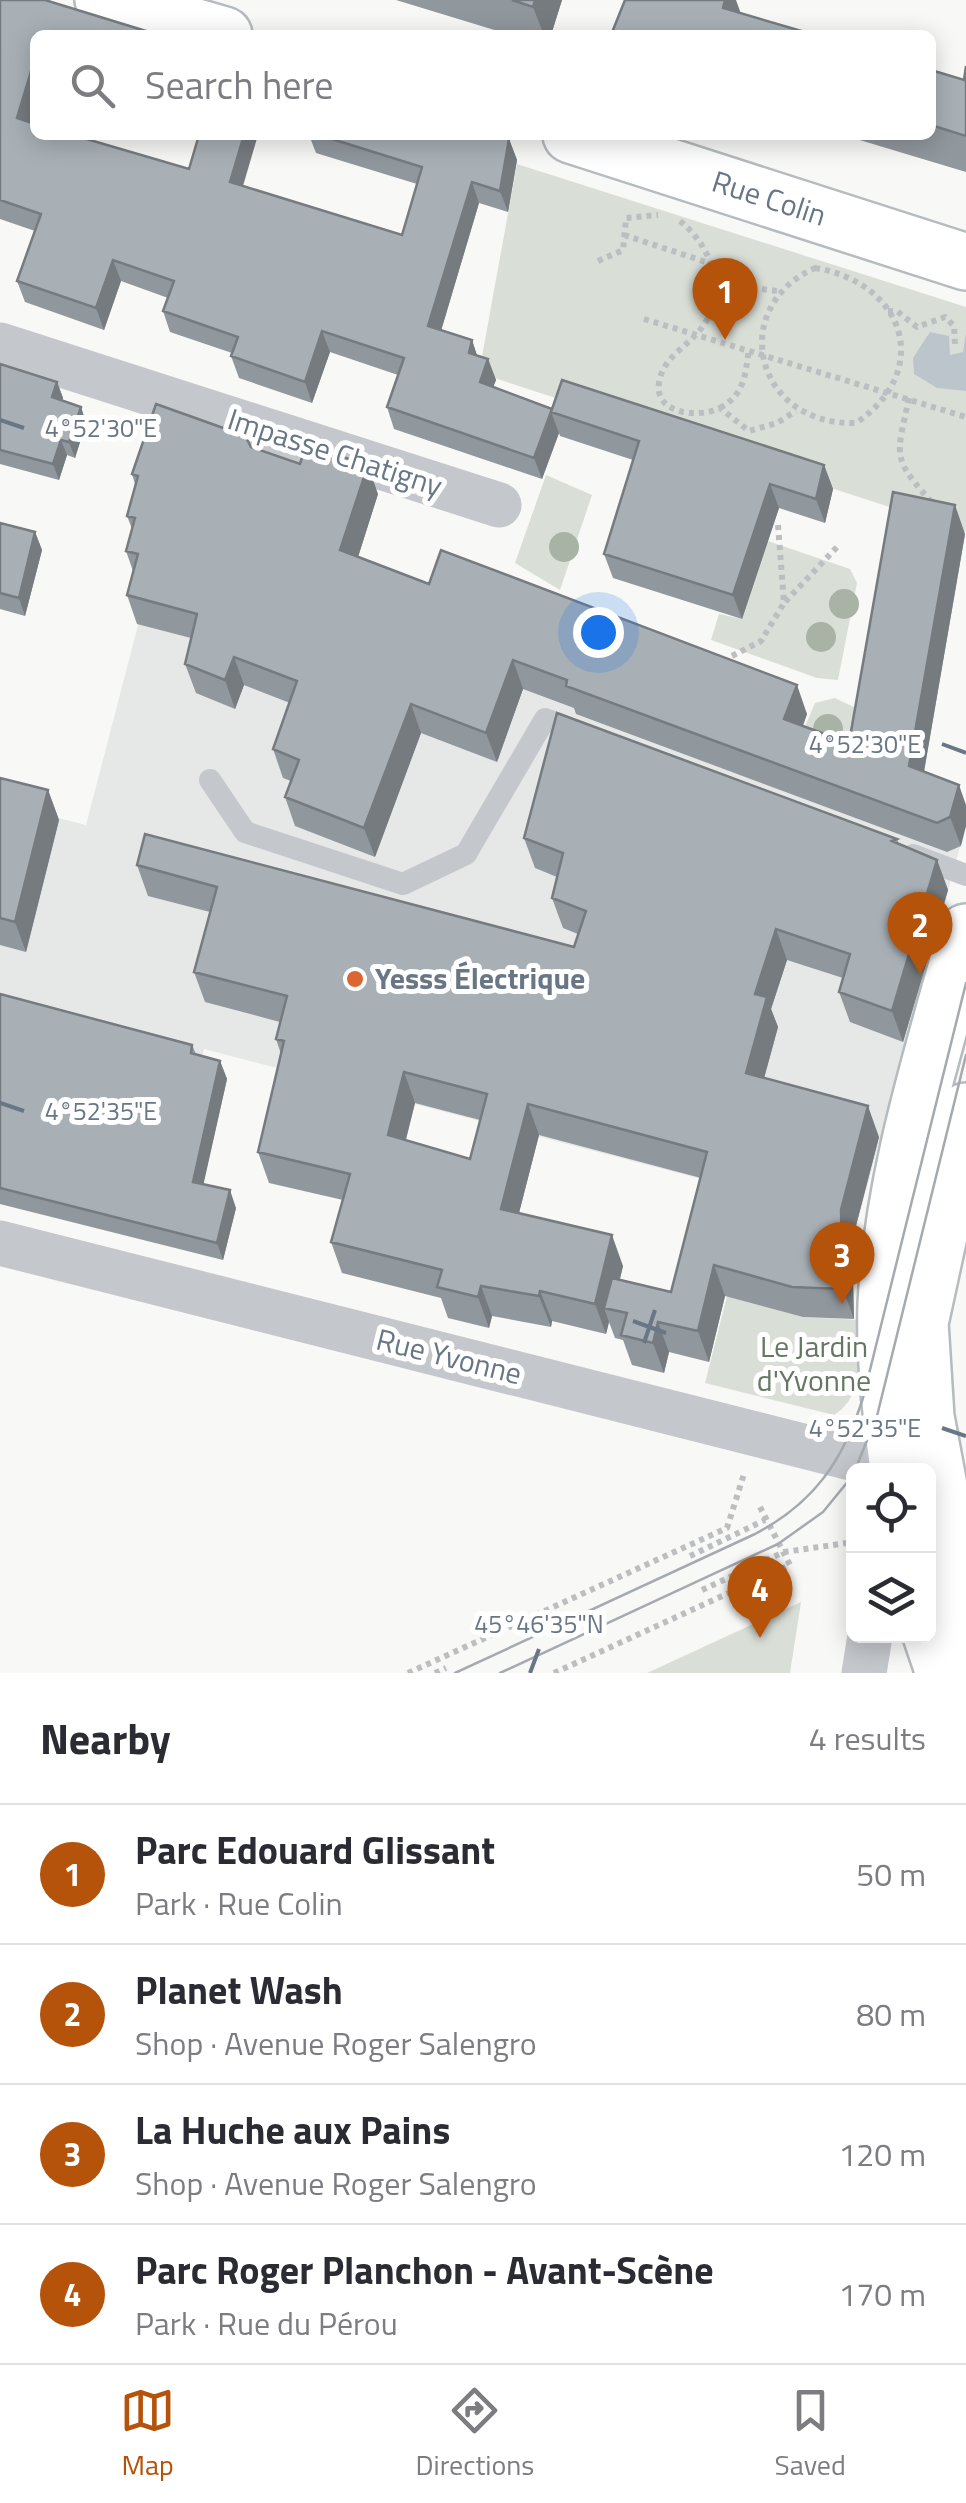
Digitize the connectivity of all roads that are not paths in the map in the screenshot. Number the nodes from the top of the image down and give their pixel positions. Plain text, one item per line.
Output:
1 (103, 0) edge
2 (207, 30) edge
3 (587, 140) edge
4 (966, 262) edge
5 (0, 345) edge
6 (499, 505) dead end
7 (599, 739) edge
8 (210, 780) dead end
9 (889, 847) edge
10 (966, 875) edge
11 (966, 932) edge
12 (966, 1111) edge
13 (0, 1243) edge
14 (869, 1463) edge
15 (910, 1463) edge
16 (916, 1463) edge
17 (936, 1533) edge
18 (949, 1567) edge
19 (966, 1629) edge
20 (869, 1643) edge
21 (934, 1643) edge
22 (864, 1673) edge
23 (944, 1673) edge

1 - 2 main road
3 - 4 main road, Rue Colin
5 - 6 street, Impasse Chatigny
7 - 8 lane
9 - 10 lane
11 - 15 main road
12 - 16 main road
13 - 14 street, Rue Yvonne
17 - 18 main road
18 - 19 main road
20 - 22 street
21 - 23 main road

